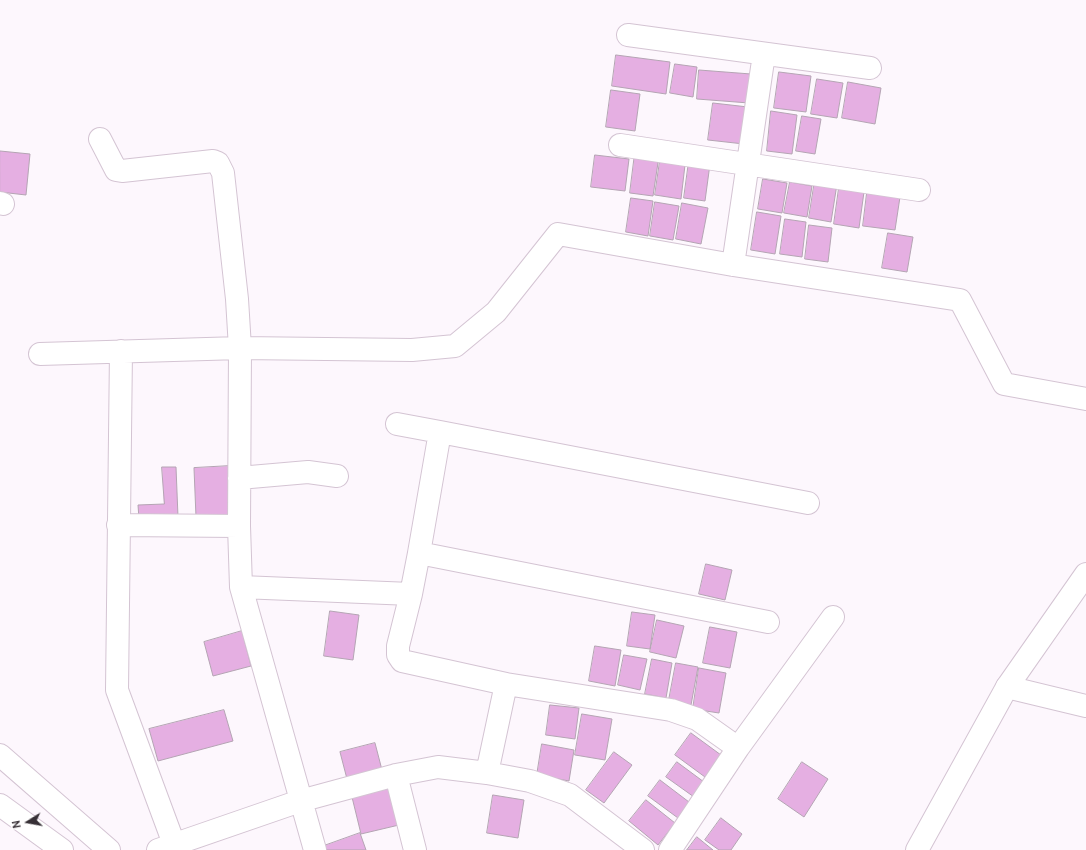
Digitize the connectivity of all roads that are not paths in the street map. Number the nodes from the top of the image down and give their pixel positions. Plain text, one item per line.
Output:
1 (628, 35) dead end
2 (764, 54) junction
3 (870, 68) dead end
4 (100, 140) dead end
5 (620, 145) dead end
6 (748, 164) junction
7 (919, 190) dead end
8 (733, 265) junction
9 (240, 348) junction
10 (121, 351) junction
11 (40, 354) dead end
12 (1086, 398) edge
13 (397, 424) dead end
14 (440, 432) junction
15 (337, 476) dead end
16 (239, 478) junction
17 (808, 503) dead end
18 (118, 525) junction
19 (239, 526) junction
20 (419, 553) junction
21 (1086, 574) edge
22 (241, 587) junction
23 (411, 594) junction
24 (833, 617) dead end
25 (768, 622) dead end
26 (506, 684) junction
27 (1008, 687) junction
28 (1086, 706) edge
29 (738, 748) junction
30 (0, 755) edge
31 (487, 772) junction
32 (396, 775) junction
33 (300, 801) junction
34 (0, 805) edge
35 (166, 847) edge
36 (62, 850) edge
37 (109, 850) edge
38 (315, 850) edge
39 (415, 850) edge
40 (643, 850) edge
41 (670, 850) edge
42 (917, 850) edge

1 - 2 street
2 - 3 street
2 - 6 street
4 - 9 street
5 - 6 street
6 - 7 street
6 - 8 street
8 - 9 street
8 - 12 street
9 - 10 street
9 - 16 street
10 - 11 street
10 - 18 street
13 - 14 street
14 - 17 street
14 - 20 street
15 - 16 street
16 - 19 street
18 - 19 street
18 - 35 street
19 - 22 street
20 - 23 street
20 - 25 street
21 - 27 street
22 - 23 street
22 - 33 street
23 - 26 street
24 - 29 street
26 - 29 street
26 - 31 street
27 - 28 street
27 - 42 street
29 - 41 street
30 - 37 street
31 - 32 street
31 - 40 street
32 - 33 street
32 - 39 street
33 - 35 street
33 - 38 street
34 - 36 street

